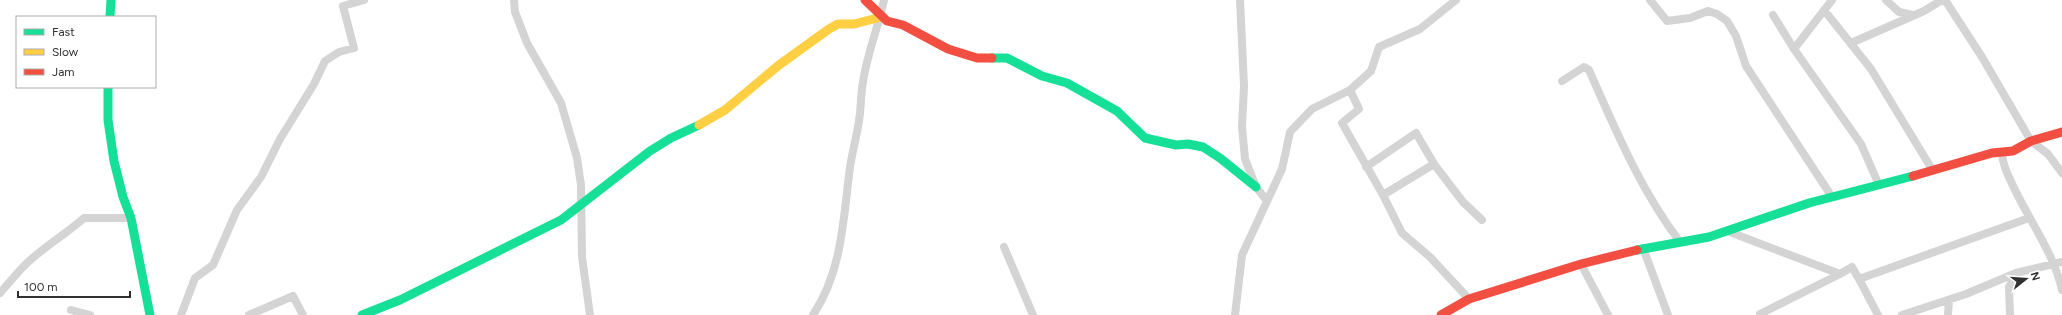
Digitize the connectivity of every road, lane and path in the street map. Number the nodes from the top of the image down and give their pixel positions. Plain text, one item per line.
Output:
1 (111, 0) edge
2 (364, 0) edge
3 (514, 0) edge
4 (865, 0) edge
5 (884, 0) edge
6 (1240, 0) edge
7 (1456, 0) edge
8 (1650, 0) edge
9 (1832, 0) edge
10 (1886, 0) edge
11 (1943, 0) edge
12 (1824, 10) junction
13 (1773, 15) dead end
14 (110, 16) edge
15 (1913, 16) junction
16 (881, 17) junction
17 (1851, 43) junction
18 (1794, 49) junction
19 (1562, 81) dead end
20 (108, 88) edge
21 (1350, 90) junction
22 (2062, 132) edge
23 (2031, 141) junction
24 (2002, 153) junction
25 (1434, 164) junction
26 (1366, 167) junction
27 (1933, 171) junction
28 (2062, 173) edge
29 (1879, 185) junction
30 (1256, 187) junction
31 (1384, 195) junction
32 (1832, 197) junction
33 (1267, 201) junction
34 (582, 204) junction
35 (132, 218) junction
36 (2028, 218) junction
37 (1482, 220) dead end
38 (1727, 230) junction
39 (1680, 242) junction
40 (1004, 247) dead end
41 (1643, 248) junction
42 (1581, 264) junction
43 (2059, 264) edge
44 (2062, 271) edge
45 (2016, 273) junction
46 (1840, 274) junction
47 (1859, 279) junction
48 (2062, 290) edge
49 (0, 293) edge
50 (1469, 299) junction
51 (1949, 300) junction
52 (71, 310) dead end
53 (1760, 314) edge
54 (90, 315) edge
55 (150, 315) edge
56 (181, 315) edge
57 (249, 315) edge
58 (303, 315) edge
59 (362, 315) edge
60 (590, 315) edge
61 (813, 315) edge
62 (1033, 315) edge
63 (1235, 315) edge
64 (1442, 315) edge
65 (1608, 315) edge
66 (1668, 315) edge
67 (1878, 315) edge
68 (1902, 315) edge
69 (1948, 315) edge
70 (2010, 315) edge

1 - 14 street
2 - 56 street
3 - 34 street
4 - 16 street
5 - 16 street
6 - 30 street
7 - 21 street
8 - 32 street
9 - 12 street
10 - 15 street
11 - 15 street
11 - 23 street
12 - 17 street
12 - 18 street
13 - 18 street
15 - 17 street
16 - 30 street
16 - 34 street
16 - 61 street
17 - 27 street
18 - 29 street
19 - 39 street
20 - 35 street
21 - 26 street
21 - 33 street
22 - 23 street
23 - 24 street
23 - 28 street
24 - 27 street
24 - 36 street
25 - 26 street
25 - 31 street
25 - 37 street
26 - 31 street
27 - 29 street
29 - 32 street
30 - 33 street
31 - 50 street
32 - 38 street
33 - 63 street
34 - 59 street
34 - 60 street
35 - 49 street
35 - 55 street
36 - 43 street
36 - 47 street
38 - 39 street
38 - 46 street
39 - 41 street
40 - 62 street
41 - 42 street
41 - 66 street
42 - 50 street
42 - 65 street
43 - 44 street
43 - 45 street
43 - 48 street
45 - 51 street
45 - 70 street
46 - 47 street
46 - 53 street
47 - 67 street
50 - 64 street
51 - 68 street
51 - 69 street
52 - 54 street
57 - 58 street

